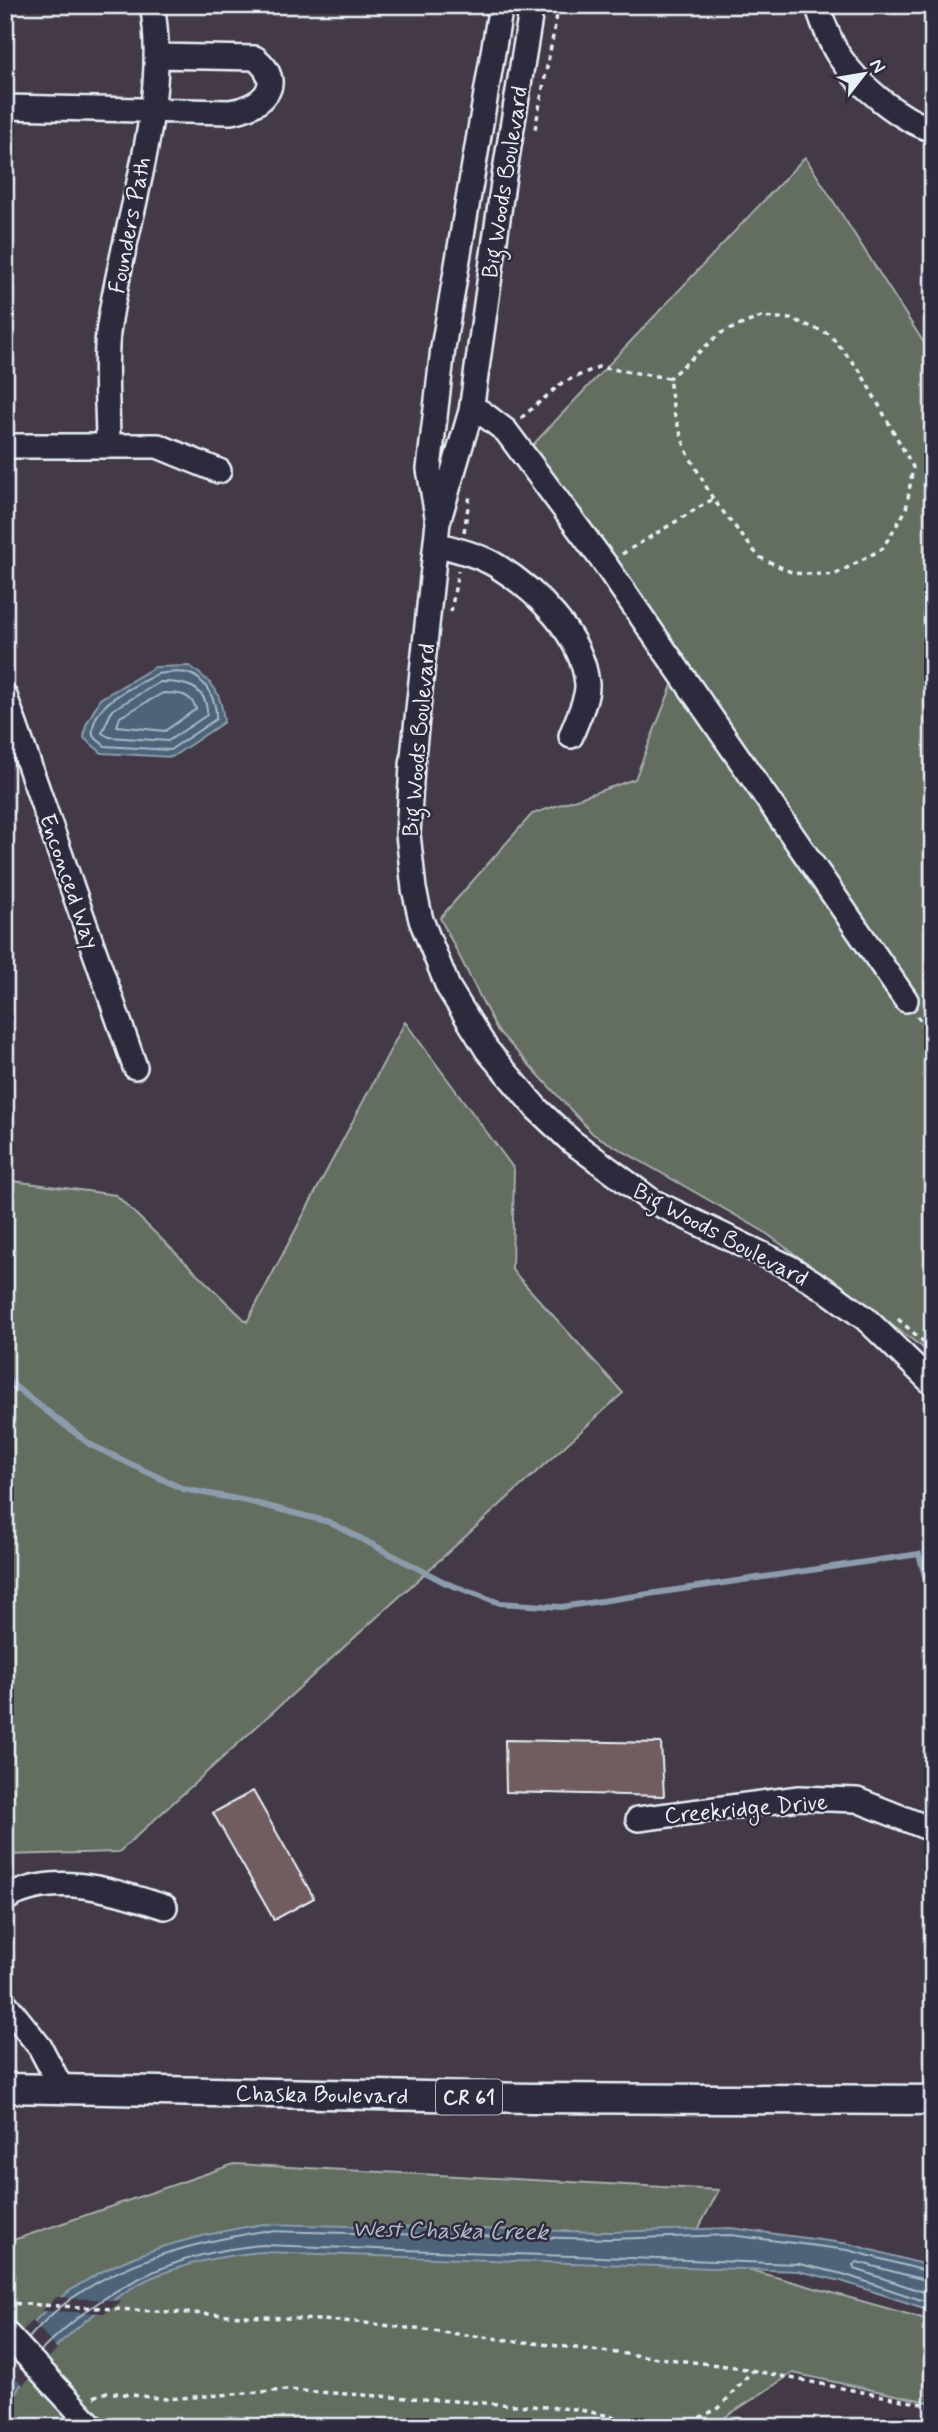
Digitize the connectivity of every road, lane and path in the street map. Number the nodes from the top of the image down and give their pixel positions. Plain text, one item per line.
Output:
1 (152, 5) edge
2 (501, 5) edge
3 (532, 5) edge
4 (817, 5) edge
5 (156, 56) junction
6 (5, 107) edge
7 (150, 108) junction
8 (933, 130) edge
9 (669, 378) junction
10 (471, 411) junction
11 (506, 430) junction
12 (5, 446) edge
13 (108, 446) junction
14 (219, 471) dead end
15 (713, 499) junction
16 (437, 533) junction
17 (605, 564) junction
18 (5, 696) edge
19 (571, 736) dead end
20 (906, 1000) joint
21 (933, 1039) edge
22 (135, 1067) dead end
23 (895, 1316) dead end
24 (933, 1350) edge
25 (933, 1384) edge
26 (638, 1819) dead end
27 (933, 1830) edge
28 (5, 1899) edge
29 (164, 1907) dead end
30 (5, 2003) edge
31 (5, 2088) edge
32 (62, 2089) junction
33 (933, 2100) edge
34 (5, 2304) edge
35 (10, 2336) edge
36 (752, 2370) junction
37 (933, 2406) edge
38 (85, 2418) edge

1 - 5 street, Founders Path
2 - 16 street, Big Woods Boulevard
3 - 10 street, Big Woods Boulevard
4 - 8 street
5 - 7 street, Founders Path
5 - 7 street
6 - 7 street
7 - 13 street, Founders Path
9 - 11 path
9 - 15 path
9 - 15 path
10 - 11 street
10 - 16 street, Big Woods Boulevard
11 - 17 street
12 - 13 street
13 - 14 street
15 - 17 path
16 - 19 street
16 - 25 street, Big Woods Boulevard
17 - 20 street
18 - 22 street, Enconced Way
20 - 21 path
23 - 24 path
26 - 27 street, Creekridge Drive
28 - 29 street
30 - 32 street
31 - 32 main road, Chaska Boulevard / CR 61
32 - 33 main road, Chaska Boulevard / CR 61
34 - 36 path
35 - 38 street
36 - 37 path
36 - 38 path

